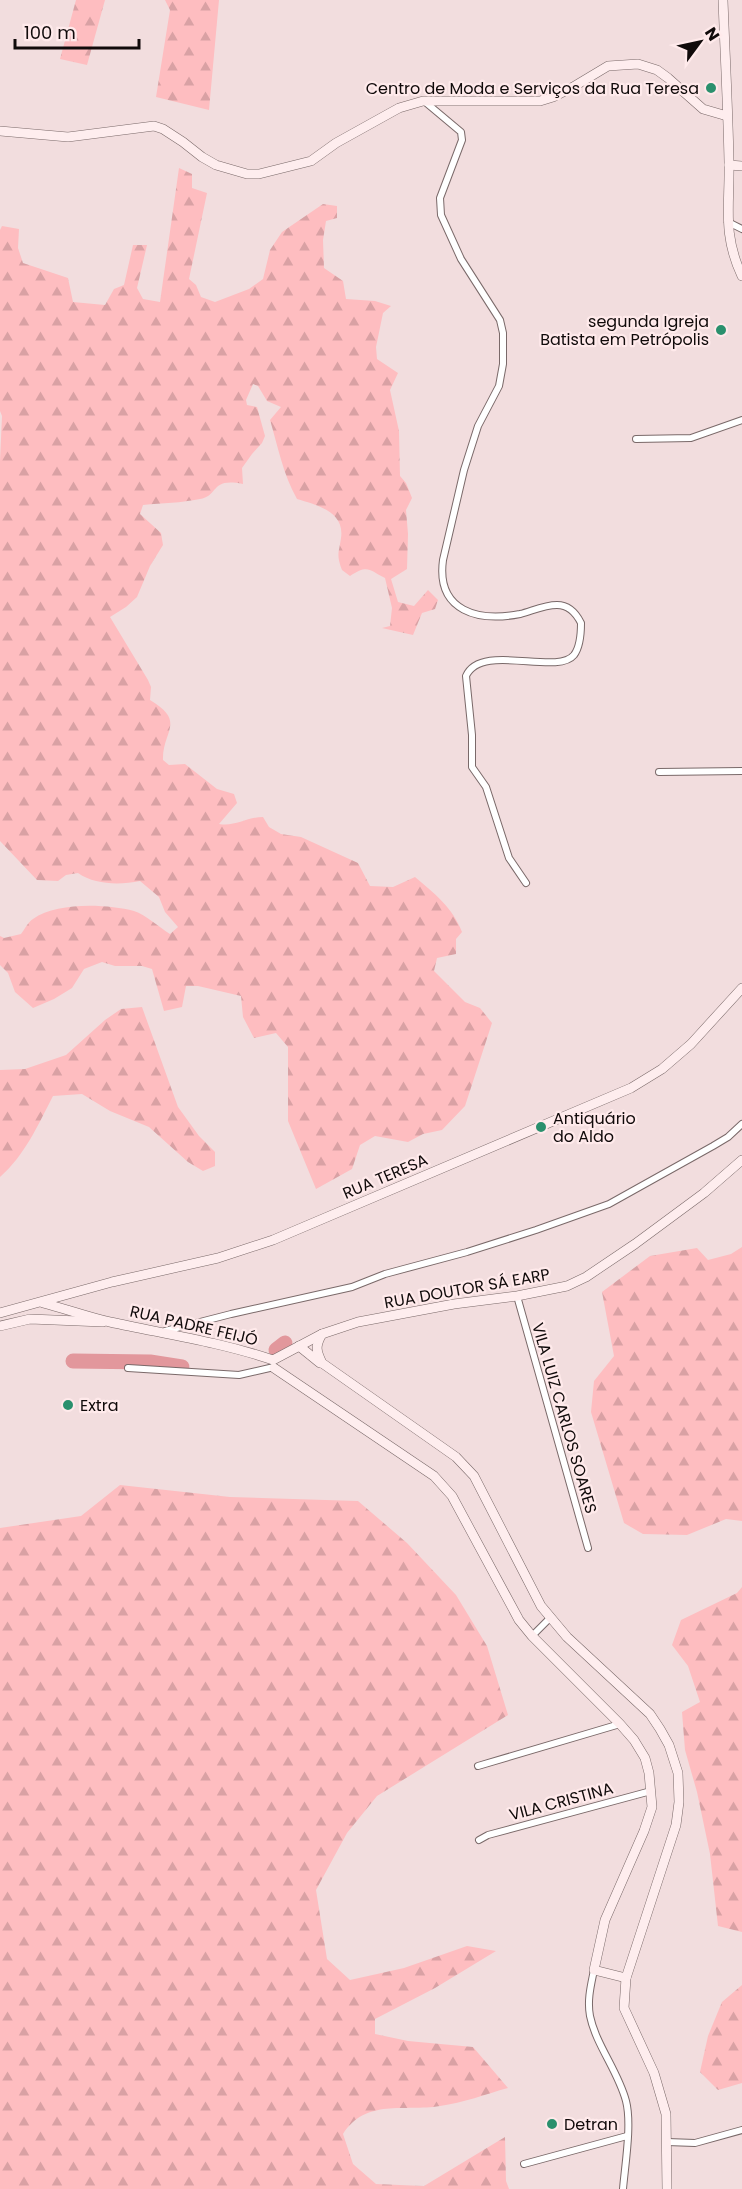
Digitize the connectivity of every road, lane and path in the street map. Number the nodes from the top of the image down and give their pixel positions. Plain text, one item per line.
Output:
1 (723, 0) edge
2 (424, 102) junction
3 (727, 116) junction
4 (0, 131) edge
5 (729, 165) junction
6 (742, 166) edge
7 (728, 222) junction
8 (742, 230) edge
9 (742, 276) edge
10 (742, 420) edge
11 (636, 439) dead end
12 (742, 771) edge
13 (659, 772) dead end
14 (526, 883) dead end
15 (742, 988) edge
16 (742, 1124) edge
17 (742, 1160) edge
18 (517, 1296) junction
19 (41, 1302) junction
20 (26, 1307) junction
21 (0, 1313) edge
22 (30, 1319) junction
23 (108, 1322) junction
24 (0, 1326) edge
25 (164, 1332) junction
26 (322, 1334) junction
27 (299, 1346) junction
28 (273, 1364) junction
29 (322, 1364) junction
30 (128, 1368) dead end
31 (588, 1548) dead end
32 (550, 1618) junction
33 (532, 1636) junction
34 (620, 1724) junction
35 (478, 1766) dead end
36 (651, 1791) junction
37 (479, 1840) dead end
38 (594, 1970) junction
39 (626, 1978) junction
40 (742, 2130) edge
41 (627, 2136) junction
42 (667, 2142) junction
43 (524, 2164) dead end
44 (623, 2189) edge
45 (667, 2189) edge

1 - 3 street
2 - 3 street
2 - 4 street
2 - 14 street
3 - 5 street
5 - 6 street
5 - 7 street
7 - 8 street
7 - 9 street
10 - 11 street
12 - 13 street
15 - 19 street, RUA TERESA
16 - 25 street
17 - 18 street, RUA DOUTOR SÁ EARP
18 - 26 street, RUA DOUTOR SÁ EARP
18 - 31 street, VILA LUIZ CARLOS SOARES
19 - 20 street, RUA TERESA
19 - 23 street, RUA PADRE FEIJÓ
20 - 21 street, RUA TERESA
20 - 22 street
22 - 23 street, RUA PADRE FEIJÓ
22 - 24 street
23 - 25 street, RUA PADRE FEIJÓ
25 - 28 street, RUA PADRE FEIJÓ
26 - 27 street, RUA DOUTOR SÁ EARP
26 - 29 street
27 - 28 street, RUA DOUTOR SÁ EARP
27 - 29 street
28 - 30 street
28 - 33 street, RUA PADRE FEIJÓ
29 - 32 street
32 - 33 street
32 - 39 street
33 - 34 street, RUA PADRE FEIJÓ
34 - 35 street
34 - 36 street, RUA PADRE FEIJÓ
36 - 37 street, VILA CRISTINA
36 - 38 street, RUA PADRE FEIJÓ
38 - 39 street
38 - 41 street
39 - 42 street
40 - 42 street
41 - 43 street
41 - 44 street
42 - 45 street

